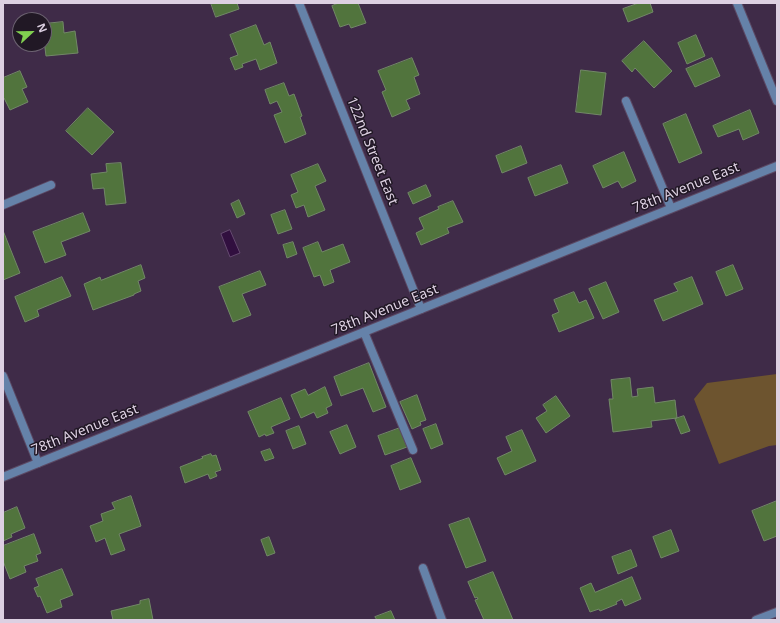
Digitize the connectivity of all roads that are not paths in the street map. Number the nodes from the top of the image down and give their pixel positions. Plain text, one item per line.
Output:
1 (298, 3) edge
2 (736, 3) edge
3 (626, 101) dead end
4 (777, 101) edge
5 (777, 166) edge
6 (51, 185) dead end
7 (3, 204) edge
8 (671, 208) junction
9 (421, 309) junction
10 (364, 332) junction
11 (3, 376) edge
12 (413, 450) dead end
13 (38, 463) junction
14 (3, 477) edge
15 (423, 568) dead end
16 (777, 612) edge
17 (770, 617) edge
18 (442, 620) edge
19 (756, 620) edge

1 - 9 street, 122nd Street East
2 - 4 street
3 - 8 street
5 - 8 street, 78th Avenue East
6 - 7 street
8 - 9 street, 78th Avenue East
9 - 10 street, 78th Avenue East
10 - 12 street
10 - 13 street, 78th Avenue East
11 - 13 street
13 - 14 street, 78th Avenue East
15 - 18 street
16 - 17 street
17 - 19 street

